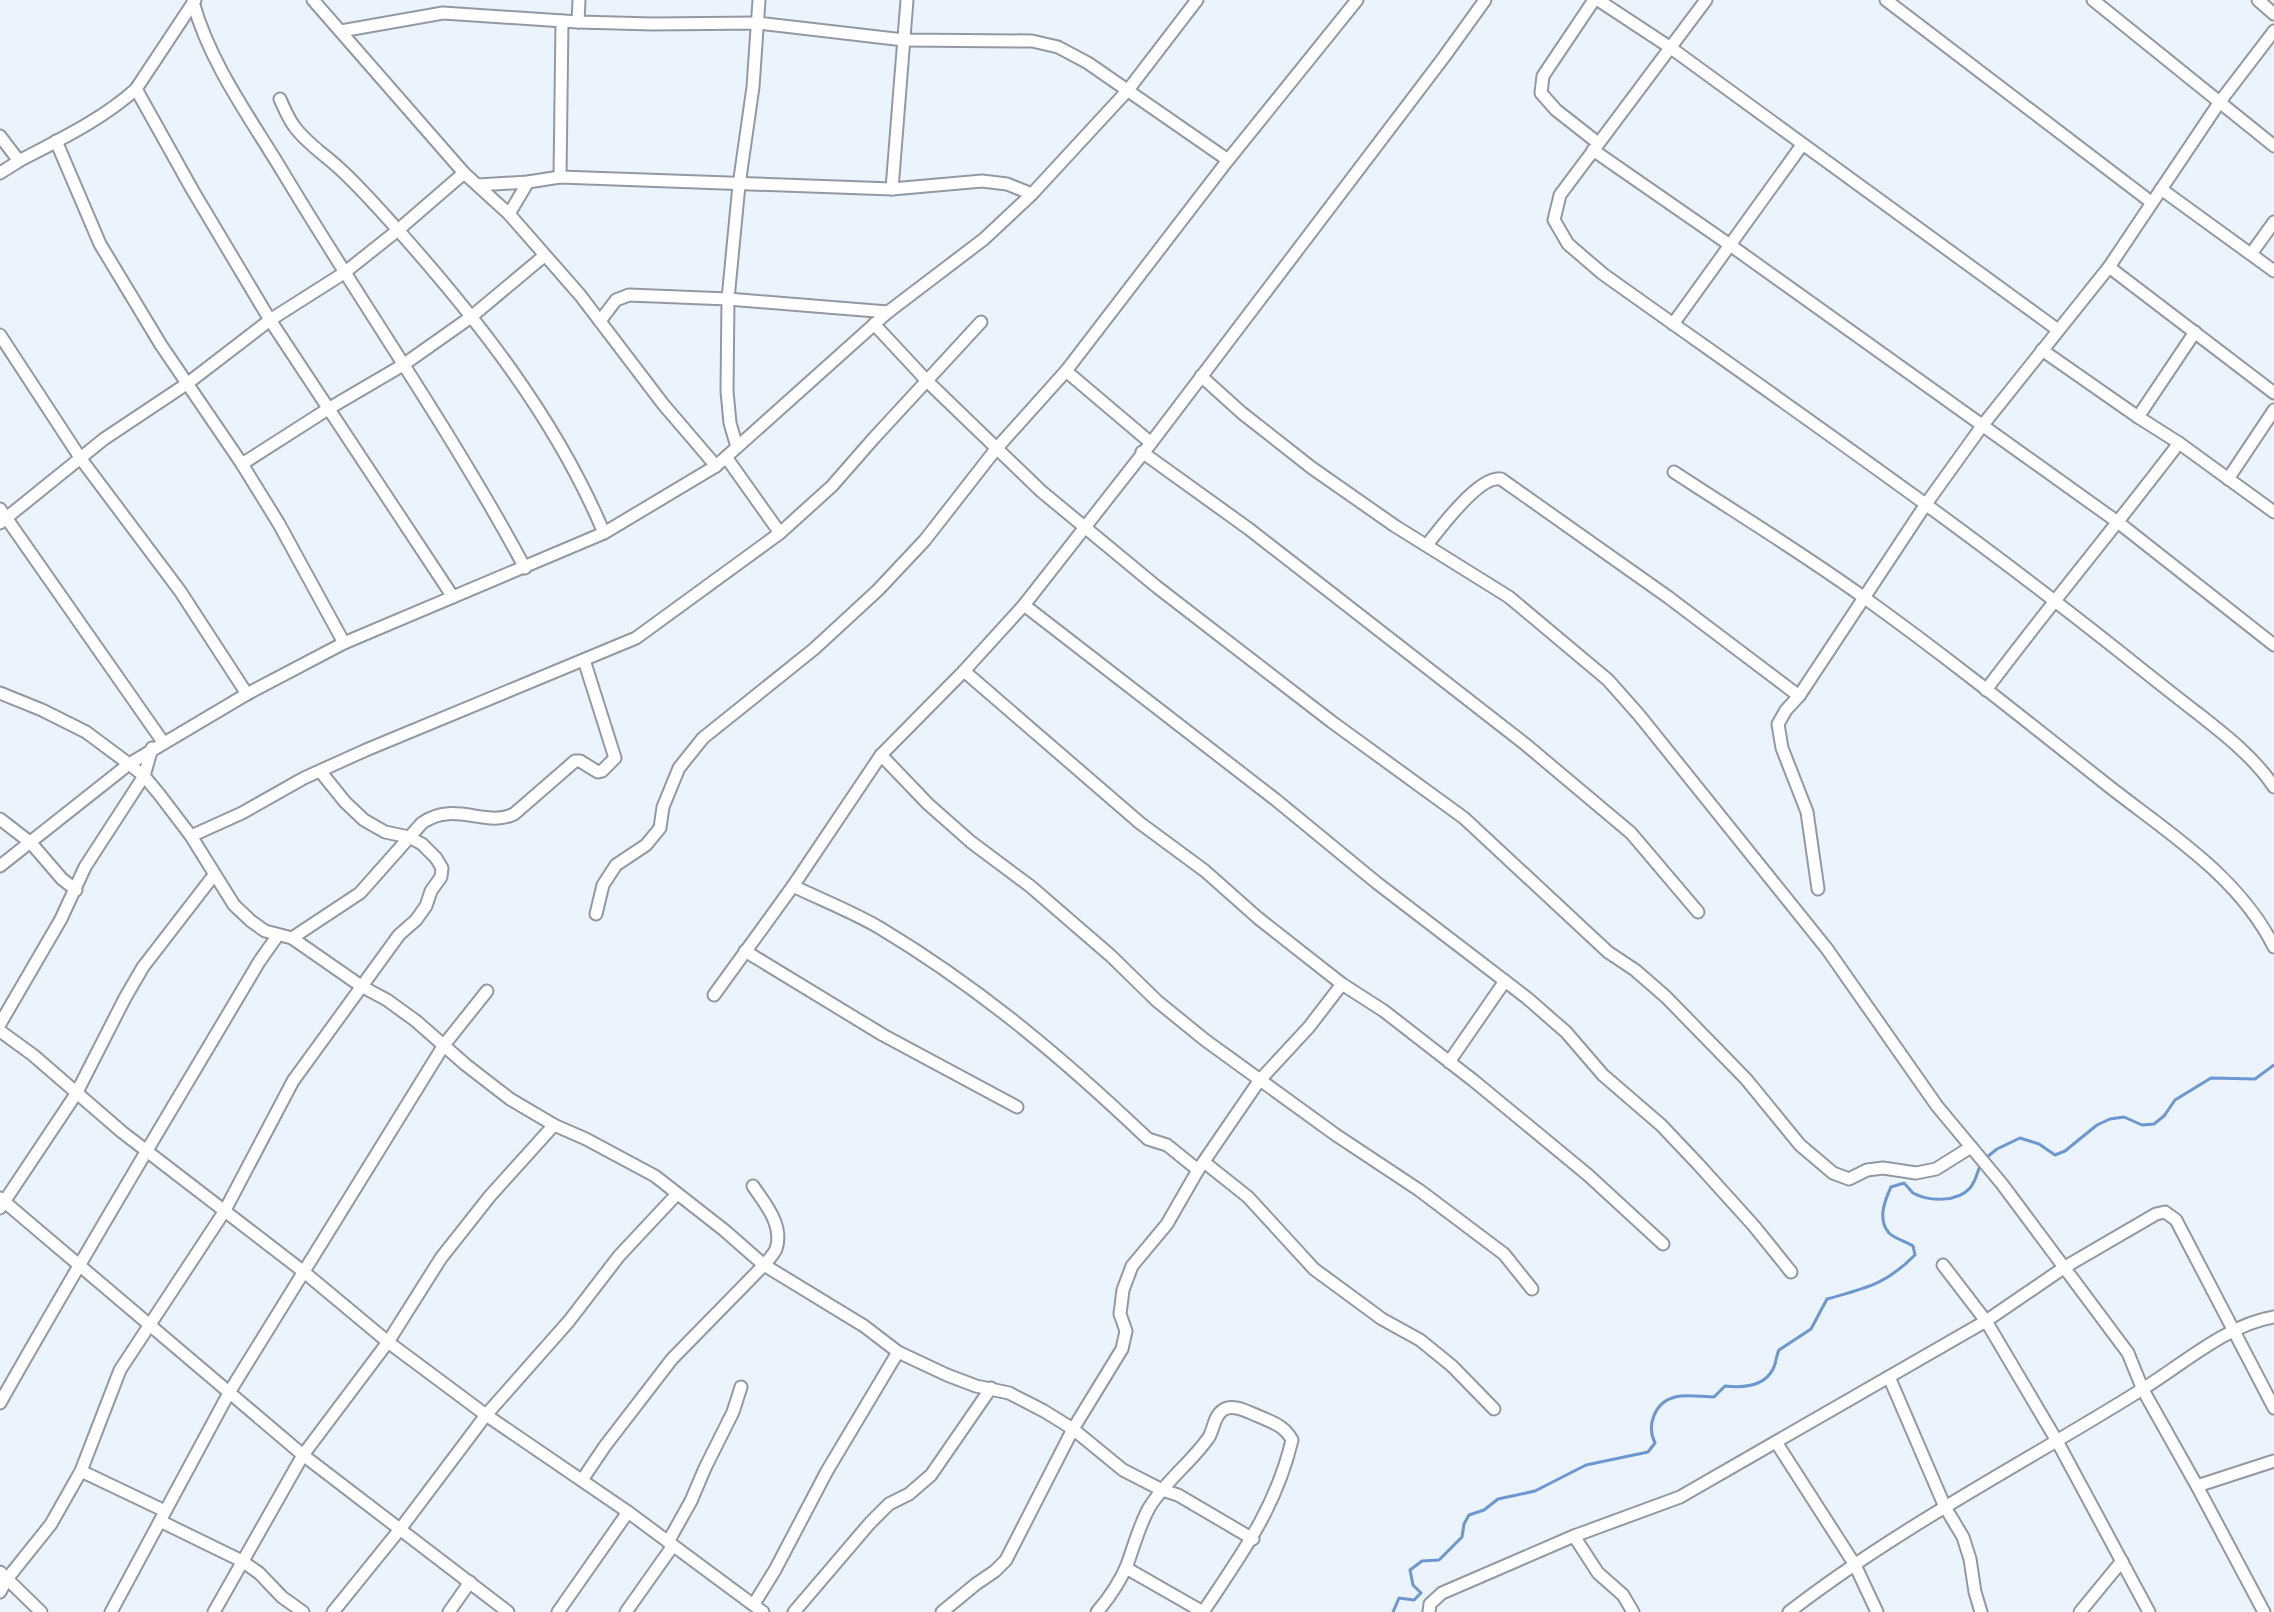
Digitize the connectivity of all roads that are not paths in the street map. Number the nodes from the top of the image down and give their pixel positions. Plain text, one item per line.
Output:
1 (313, 0) edge
2 (579, 0) edge
3 (759, 0) edge
4 (907, 0) edge
5 (1197, 0) edge
6 (1357, 0) edge
7 (1485, 0) edge
8 (1596, 0) edge
9 (1706, 0) edge
10 (1886, 0) edge
11 (2093, 0) edge
12 (2258, 0) edge
13 (194, 1) edge
14 (442, 6) edge
15 (2274, 14) edge
16 (562, 21) junction
17 (578, 22) junction
18 (758, 23) junction
19 (341, 31) junction
20 (2274, 31) edge
21 (904, 40) junction
22 (1671, 48) junction
23 (136, 89) junction
24 (1128, 90) junction
25 (280, 99) dead end
26 (2219, 103) junction
27 (0, 136) edge
28 (56, 141) junction
29 (1802, 145) junction
30 (1595, 146) junction
31 (2274, 146) edge
32 (1228, 160) junction
33 (19, 161) junction
34 (0, 173) edge
35 (464, 173) junction
36 (560, 177) junction
37 (528, 182) junction
38 (478, 185) junction
39 (739, 185) junction
40 (892, 189) junction
41 (2161, 189) junction
42 (1032, 194) junction
43 (2151, 202) junction
44 (509, 214) junction
45 (2274, 222) edge
46 (398, 230) junction
47 (1730, 245) junction
48 (2251, 254) junction
49 (544, 256) junction
50 (2109, 267) junction
51 (2274, 271) edge
52 (344, 273) junction
53 (728, 299) junction
54 (888, 312) junction
55 (471, 317) junction
56 (270, 320) junction
57 (600, 321) junction
58 (981, 322) dead end
59 (874, 324) junction
60 (1673, 324) junction
61 (2058, 330) junction
62 (2195, 332) junction
63 (0, 335) edge
64 (2042, 350) junction
65 (403, 365) junction
66 (1066, 371) junction
67 (1201, 376) junction
68 (928, 382) junction
69 (188, 383) junction
70 (2274, 393) edge
71 (328, 409) junction
72 (2274, 410) edge
73 (2138, 417) junction
74 (1982, 426) junction
75 (2179, 443) junction
76 (737, 447) junction
77 (1146, 448) junction
78 (996, 449) junction
79 (726, 457) junction
80 (81, 459) junction
81 (242, 464) junction
82 (716, 466) junction
83 (1674, 472) dead end
84 (2228, 479) junction
85 (1926, 504) junction
86 (2274, 512) edge
87 (2, 517) edge
88 (2119, 523) junction
89 (1086, 528) junction
90 (604, 533) junction
91 (780, 533) junction
92 (1427, 545) junction
93 (525, 568) junction
94 (453, 597) junction
95 (1863, 597) junction
96 (2054, 600) junction
97 (1024, 605) junction
98 (344, 643) junction
99 (2274, 645) edge
100 (584, 660) junction
101 (964, 671) junction
102 (1986, 690) junction
103 (0, 693) edge
104 (247, 694) junction
105 (1799, 696) junction
106 (157, 745) junction
107 (881, 755) junction
108 (129, 764) junction
109 (320, 771) junction
110 (144, 776) junction
111 (2274, 787) edge
112 (0, 819) edge
113 (191, 836) junction
114 (409, 837) junction
115 (31, 843) junction
116 (0, 866) edge
117 (214, 875) junction
118 (793, 886) junction
119 (1818, 889) dead end
120 (76, 890) junction
121 (1698, 912) dead end
122 (596, 914) dead end
123 (278, 935) junction
124 (292, 938) junction
125 (2274, 947) edge
126 (745, 951) junction
127 (1505, 981) junction
128 (1342, 984) junction
129 (361, 986) junction
130 (487, 991) dead end
131 (714, 995) dead end
132 (0, 1024) edge
133 (0, 1031) edge
134 (444, 1045) junction
135 (1449, 1062) junction
136 (1259, 1081) junction
137 (76, 1094) junction
138 (1017, 1107) dead end
139 (554, 1125) junction
140 (1971, 1147) junction
141 (148, 1151) junction
142 (1201, 1166) junction
143 (753, 1186) dead end
144 (677, 1194) junction
145 (1, 1203) edge
146 (224, 1212) junction
147 (1663, 1244) dead end
148 (764, 1265) junction
149 (1943, 1265) dead end
150 (78, 1266) junction
151 (2065, 1267) junction
152 (304, 1272) junction
153 (1791, 1272) dead end
154 (1532, 1289) dead end
155 (2274, 1317) edge
156 (1986, 1321) junction
157 (149, 1325) junction
158 (2233, 1331) junction
159 (388, 1342) junction
160 (898, 1352) junction
161 (1889, 1377) junction
162 (741, 1387) dead end
163 (991, 1388) junction
164 (2143, 1390) junction
165 (230, 1391) junction
166 (0, 1403) edge
167 (2274, 1408) edge
168 (1494, 1409) dead end
169 (486, 1415) junction
170 (1073, 1429) junction
171 (2057, 1441) junction
172 (1776, 1442) junction
173 (303, 1455) junction
174 (2274, 1461) edge
175 (81, 1471) junction
176 (582, 1480) junction
177 (2197, 1486) junction
178 (1162, 1490) junction
179 (1945, 1507) junction
180 (628, 1512) junction
181 (163, 1516) junction
182 (401, 1528) junction
183 (1574, 1536) junction
184 (1253, 1539) junction
185 (670, 1544) junction
186 (242, 1561) junction
187 (2122, 1561) junction
188 (1855, 1565) junction
189 (1126, 1568) junction
190 (4, 1576) edge
191 (470, 1582) junction
192 (0, 1592) edge
193 (758, 1608) edge
194 (41, 1612) edge
195 (111, 1612) edge
196 (214, 1612) edge
197 (303, 1612) edge
198 (333, 1612) edge
199 (449, 1612) edge
200 (508, 1612) edge
201 (558, 1612) edge
202 (626, 1612) edge
203 (794, 1612) edge
204 (942, 1612) edge
205 (1097, 1612) edge
206 (1203, 1612) edge
207 (1429, 1612) edge
208 (1633, 1612) edge
209 (1789, 1612) edge
210 (1877, 1612) edge
211 (1981, 1612) edge
212 (2080, 1612) edge
213 (2149, 1612) edge
214 (2264, 1612) edge

1 - 19 street
2 - 17 street
3 - 18 street
4 - 21 street
5 - 24 street
6 - 32 street
7 - 67 street
8 - 22 street
8 - 30 street
9 - 22 street
10 - 43 street
11 - 26 street
12 - 15 street
13 - 23 street
13 - 52 street
14 - 16 street
14 - 19 street
16 - 17 street
16 - 36 street
17 - 18 street
18 - 21 street
18 - 39 street
19 - 35 street
20 - 26 street
21 - 24 street
21 - 40 street
22 - 29 street
22 - 30 street
23 - 28 street
23 - 56 street
24 - 32 street
24 - 42 street
25 - 46 street
26 - 31 street
26 - 41 street
27 - 33 street
28 - 33 street
28 - 69 street
29 - 47 street
29 - 61 street
30 - 47 street
30 - 60 street
32 - 66 street
33 - 34 street
35 - 38 street
35 - 46 street
36 - 37 street
36 - 39 street
37 - 38 street
37 - 44 street
38 - 44 street
39 - 40 street
39 - 53 street
40 - 42 street
41 - 43 street
41 - 48 street
42 - 54 street
43 - 50 street
44 - 49 street
45 - 48 street
46 - 52 street
46 - 55 street
47 - 60 street
47 - 74 street
48 - 51 street
49 - 55 street
49 - 57 street
50 - 61 street
50 - 62 street
52 - 56 street
52 - 65 street
53 - 54 street
53 - 57 street
53 - 76 street
54 - 59 street
55 - 65 street
55 - 90 street
56 - 69 street
56 - 71 street
57 - 82 street
58 - 68 street
59 - 68 street
59 - 76 street
60 - 85 street
61 - 64 street
62 - 70 street
62 - 73 street
63 - 80 street
64 - 73 street
64 - 74 street
65 - 71 street
65 - 93 street
66 - 77 street
66 - 78 street
67 - 77 street
67 - 92 street
68 - 78 street
68 - 91 street
69 - 80 street
69 - 81 street
71 - 81 street
71 - 94 street
72 - 84 street
73 - 75 street
74 - 85 street
74 - 88 street
75 - 84 street
75 - 88 street
76 - 79 street
77 - 89 street
77 - 121 street
78 - 89 street
78 - 122 street
79 - 82 street
79 - 91 street
80 - 87 street
80 - 104 street
81 - 98 street
82 - 90 street
83 - 95 street
84 - 86 street
85 - 95 street
85 - 96 street
87 - 106 street
88 - 96 street
88 - 99 street
89 - 97 street
89 - 140 street
90 - 93 street
91 - 100 street
92 - 105 street
92 - 140 street
93 - 94 street
94 - 98 street
95 - 102 street
95 - 105 street
96 - 102 street
96 - 111 street
97 - 101 street
97 - 127 street
98 - 104 street
100 - 109 street
100 - 114 street
101 - 107 street
101 - 128 street
102 - 125 street
103 - 108 street
104 - 106 street
105 - 119 street
106 - 108 street
106 - 110 street
107 - 118 street
107 - 136 street
108 - 110 street
108 - 115 street
109 - 113 street
109 - 114 street
110 - 113 street
110 - 120 street
112 - 115 street
113 - 117 street
114 - 124 street
114 - 129 street
115 - 116 street
115 - 120 street
117 - 123 street
117 - 137 street
118 - 126 street
118 - 142 street
120 - 132 street
123 - 124 street
123 - 141 street
124 - 129 street
126 - 131 street
126 - 138 street
127 - 135 street
127 - 153 street
128 - 135 street
128 - 136 street
129 - 134 street
129 - 146 street
130 - 134 street
133 - 137 street
134 - 139 street
134 - 152 street
135 - 147 street
136 - 142 street
136 - 154 street
137 - 141 street
137 - 145 street
139 - 144 street
139 - 159 street
140 - 151 street
141 - 146 street
141 - 150 street
142 - 168 street
142 - 170 street
143 - 148 street
144 - 148 street
144 - 169 street
145 - 150 street
146 - 152 street
146 - 157 street
148 - 160 street
148 - 176 street
149 - 156 street
150 - 157 street
150 - 166 street
151 - 156 street
151 - 158 street
151 - 164 street
152 - 159 street
152 - 165 street
155 - 158 street
156 - 161 street
156 - 171 street
157 - 165 street
157 - 175 street
158 - 164 street
158 - 167 street
159 - 169 street
159 - 173 street
160 - 163 street
160 - 193 street
161 - 172 street
161 - 179 street
162 - 185 street
163 - 170 street
163 - 203 street
164 - 171 street
164 - 177 street
165 - 173 street
165 - 181 street
169 - 176 street
169 - 182 street
170 - 178 street
170 - 204 street
171 - 179 street
171 - 187 street
172 - 183 street
172 - 188 street
173 - 182 street
173 - 186 street
174 - 177 street
175 - 181 street
175 - 190 street
176 - 180 street
177 - 214 street
178 - 184 street
178 - 184 street
178 - 189 street
179 - 188 street
179 - 211 street
180 - 185 street
180 - 201 street
181 - 186 street
181 - 195 street
182 - 191 street
182 - 198 street
183 - 207 street
183 - 208 street
184 - 206 street
185 - 193 street
185 - 202 street
186 - 196 street
186 - 197 street
187 - 212 street
187 - 213 street
188 - 209 street
188 - 210 street
189 - 205 street
189 - 206 street
190 - 192 street
190 - 194 street
191 - 199 street
191 - 200 street

